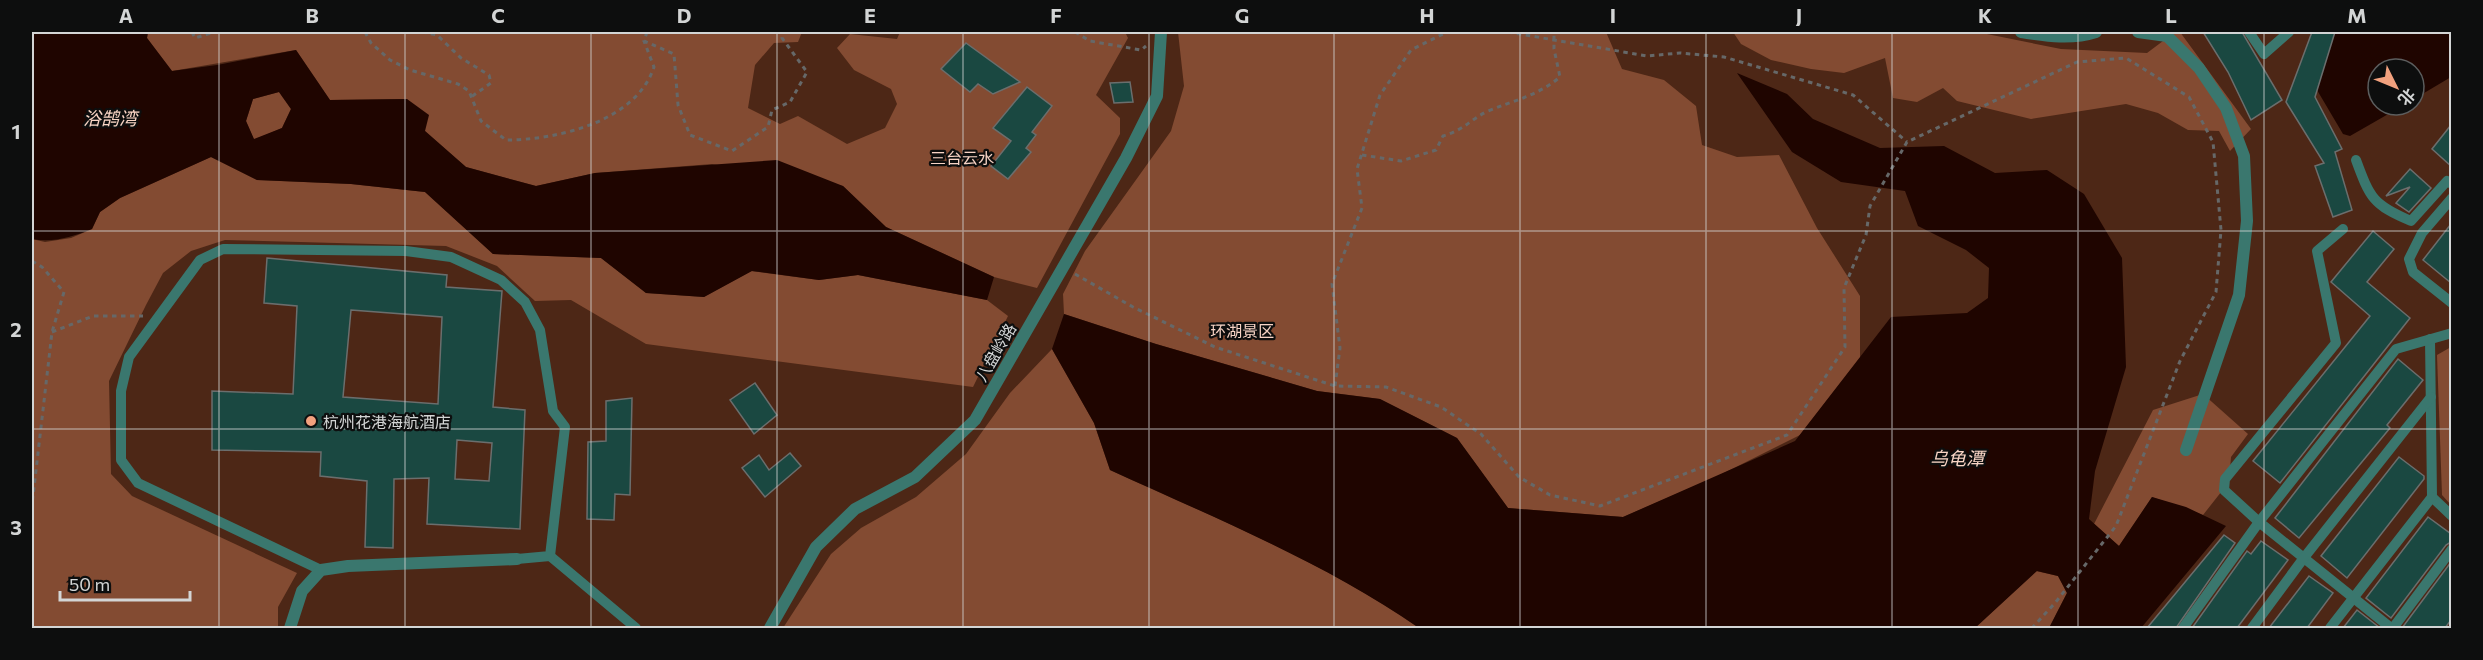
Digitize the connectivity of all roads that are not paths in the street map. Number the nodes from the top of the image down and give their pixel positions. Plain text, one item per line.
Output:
1 (1162, 32) edge
2 (2021, 32) edge
3 (2096, 32) edge
4 (2138, 32) edge
5 (2249, 32) edge
6 (2289, 32) edge
7 (2034, 33) edge
8 (2356, 160) dead end
9 (2451, 184) edge
10 (2451, 198) edge
11 (2343, 229) dead end
12 (2451, 303) edge
13 (2451, 333) edge
14 (2430, 339) junction
15 (2431, 397) junction
16 (2186, 450) dead end
17 (2432, 497) junction
18 (2451, 516) edge
19 (2259, 522) junction
20 (2451, 549) edge
21 (550, 556) junction
22 (517, 559) joint
23 (2302, 559) junction
24 (321, 570) junction
25 (2352, 599) junction
26 (290, 628) edge
27 (636, 628) edge
28 (770, 628) edge
29 (2183, 628) edge
30 (2252, 628) edge
31 (2330, 628) edge
32 (2392, 628) edge

1 - 28 street, 八盘岭路
2 - 7 street
3 - 7 street
4 - 16 street
5 - 6 lane
8 - 9 lane
10 - 12 lane
11 - 19 lane
13 - 14 lane
14 - 15 lane
14 - 19 lane
15 - 17 lane
15 - 23 lane
17 - 18 lane
17 - 25 lane
19 - 23 lane
19 - 29 lane
20 - 32 lane
21 - 22 lane
21 - 24 lane
21 - 27 lane
22 - 24 street
23 - 25 lane
23 - 30 lane
24 - 26 street
25 - 31 lane
25 - 32 lane

